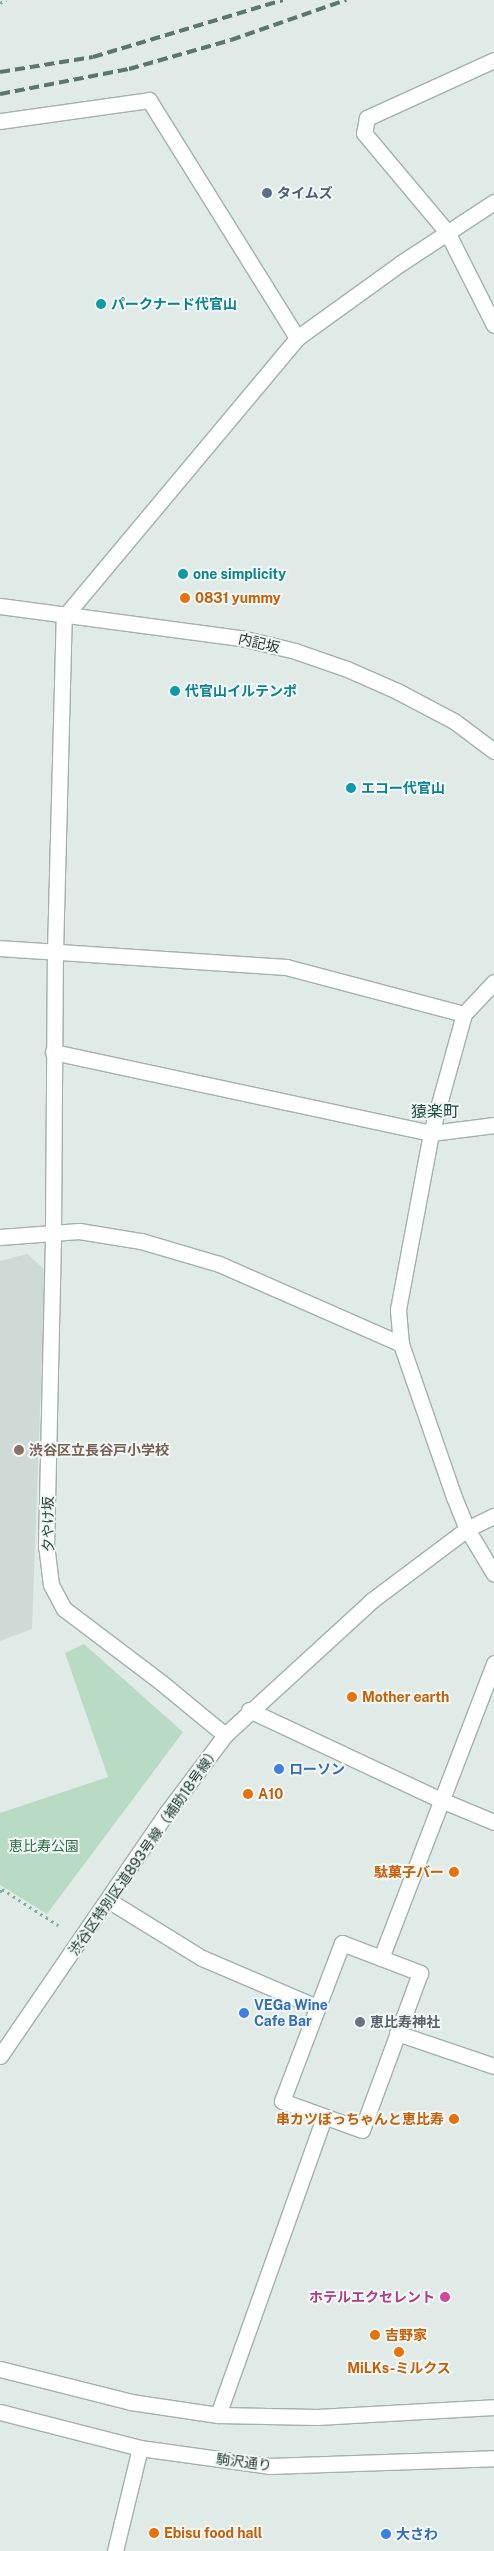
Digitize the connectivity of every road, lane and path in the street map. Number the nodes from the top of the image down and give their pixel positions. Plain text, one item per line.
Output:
1 (6, 0) edge
2 (0, 3) edge
3 (494, 60) edge
4 (0, 121) edge
5 (494, 202) edge
6 (447, 232) junction
7 (494, 325) edge
8 (298, 338) junction
9 (0, 606) edge
10 (64, 617) junction
11 (494, 752) edge
12 (0, 948) edge
13 (55, 952) junction
14 (494, 982) edge
15 (464, 1014) junction
16 (53, 1052) junction
17 (494, 1125) edge
18 (431, 1133) junction
19 (53, 1232) junction
20 (0, 1237) edge
21 (401, 1344) junction
22 (494, 1516) edge
23 (467, 1529) junction
24 (494, 1574) edge
25 (494, 1663) edge
26 (249, 1710) junction
27 (225, 1735) junction
28 (441, 1800) junction
29 (494, 1822) edge
30 (0, 1892) edge
31 (108, 1900) junction
32 (80, 1942) junction
33 (381, 1958) junction
34 (317, 2007) junction
35 (397, 2033) junction
36 (0, 2056) edge
37 (494, 2066) edge
38 (324, 2116) junction
39 (0, 2369) edge
40 (494, 2407) edge
41 (0, 2412) edge
42 (218, 2415) junction
43 (140, 2448) junction
44 (494, 2458) edge
45 (115, 2551) edge

1 - 2 path
3 - 6 street
4 - 8 street
5 - 6 street
6 - 7 street
6 - 8 street
8 - 10 street
9 - 10 street, 内記坂
10 - 11 street, 内記坂
10 - 13 street, 夕やけ坂
12 - 13 street
13 - 15 street
13 - 16 street, 夕やけ坂
14 - 15 street
15 - 18 street
16 - 18 street
16 - 19 street, 夕やけ坂
17 - 18 street
18 - 21 street
19 - 20 street
19 - 21 street
19 - 27 street, 夕やけ坂
21 - 23 street
22 - 23 street, 渋谷区特別区道893号線（補助18号線）
23 - 24 street
23 - 26 street, 渋谷区特別区道893号線（補助18号線）
25 - 28 street
26 - 27 street, 渋谷区特別区道893号線（補助18号線）
26 - 28 street
27 - 31 street, 渋谷区特別区道893号線（補助18号線）
28 - 29 street
28 - 33 street
30 - 32 path
31 - 32 street, 渋谷区特別区道893号線（補助18号線）
31 - 34 street
32 - 36 street, 渋谷区特別区道893号線（補助18号線）
33 - 34 street
33 - 35 street
34 - 38 street
35 - 37 street
35 - 38 street
38 - 42 street
39 - 42 street
40 - 42 street
41 - 43 street, 駒沢通り
43 - 44 street, 駒沢通り
43 - 45 street

